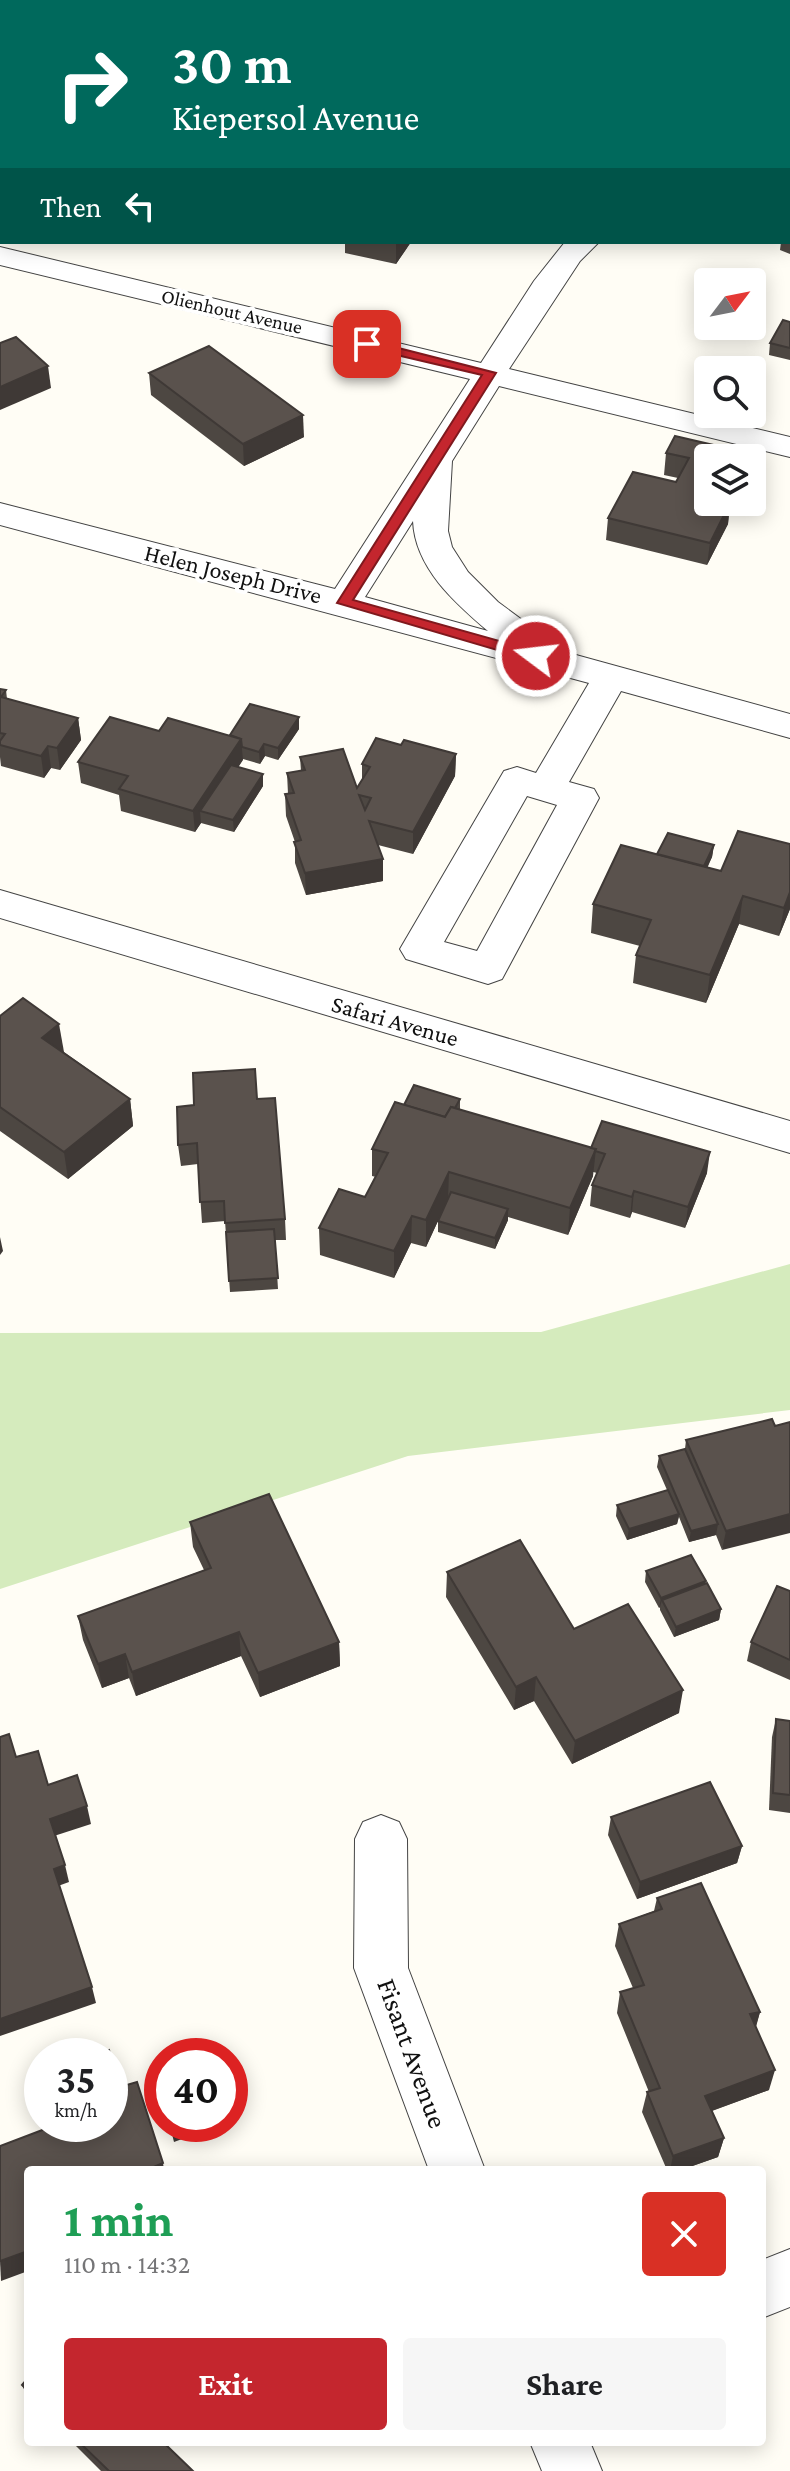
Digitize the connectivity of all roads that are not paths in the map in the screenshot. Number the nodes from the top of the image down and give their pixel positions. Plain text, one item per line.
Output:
1 (582, 244) edge
2 (0, 256) edge
3 (490, 373) junction
4 (790, 447) edge
5 (437, 457) junction
6 (0, 514) edge
7 (344, 603) junction
8 (564, 664) junction
9 (611, 676) junction
10 (790, 726) edge
11 (546, 789) junction
12 (0, 904) edge
13 (790, 1137) edge
14 (381, 1839) dead end
15 (455, 2166) edge
16 (790, 2278) edge
17 (766, 2287) edge
18 (562, 2446) edge
19 (572, 2471) edge

1 - 3 street
2 - 3 street, Olienhout Avenue
3 - 4 street, Olienhout Avenue
3 - 5 street
5 - 7 street
5 - 8 street
6 - 7 street, Helen Joseph Drive
7 - 8 street, Helen Joseph Drive
8 - 9 street, Helen Joseph Drive
9 - 10 street, Helen Joseph Drive
9 - 11 street
11 - 11 street
12 - 13 street, Safari Avenue
14 - 15 street, Fisant Avenue
16 - 17 street
18 - 19 street

